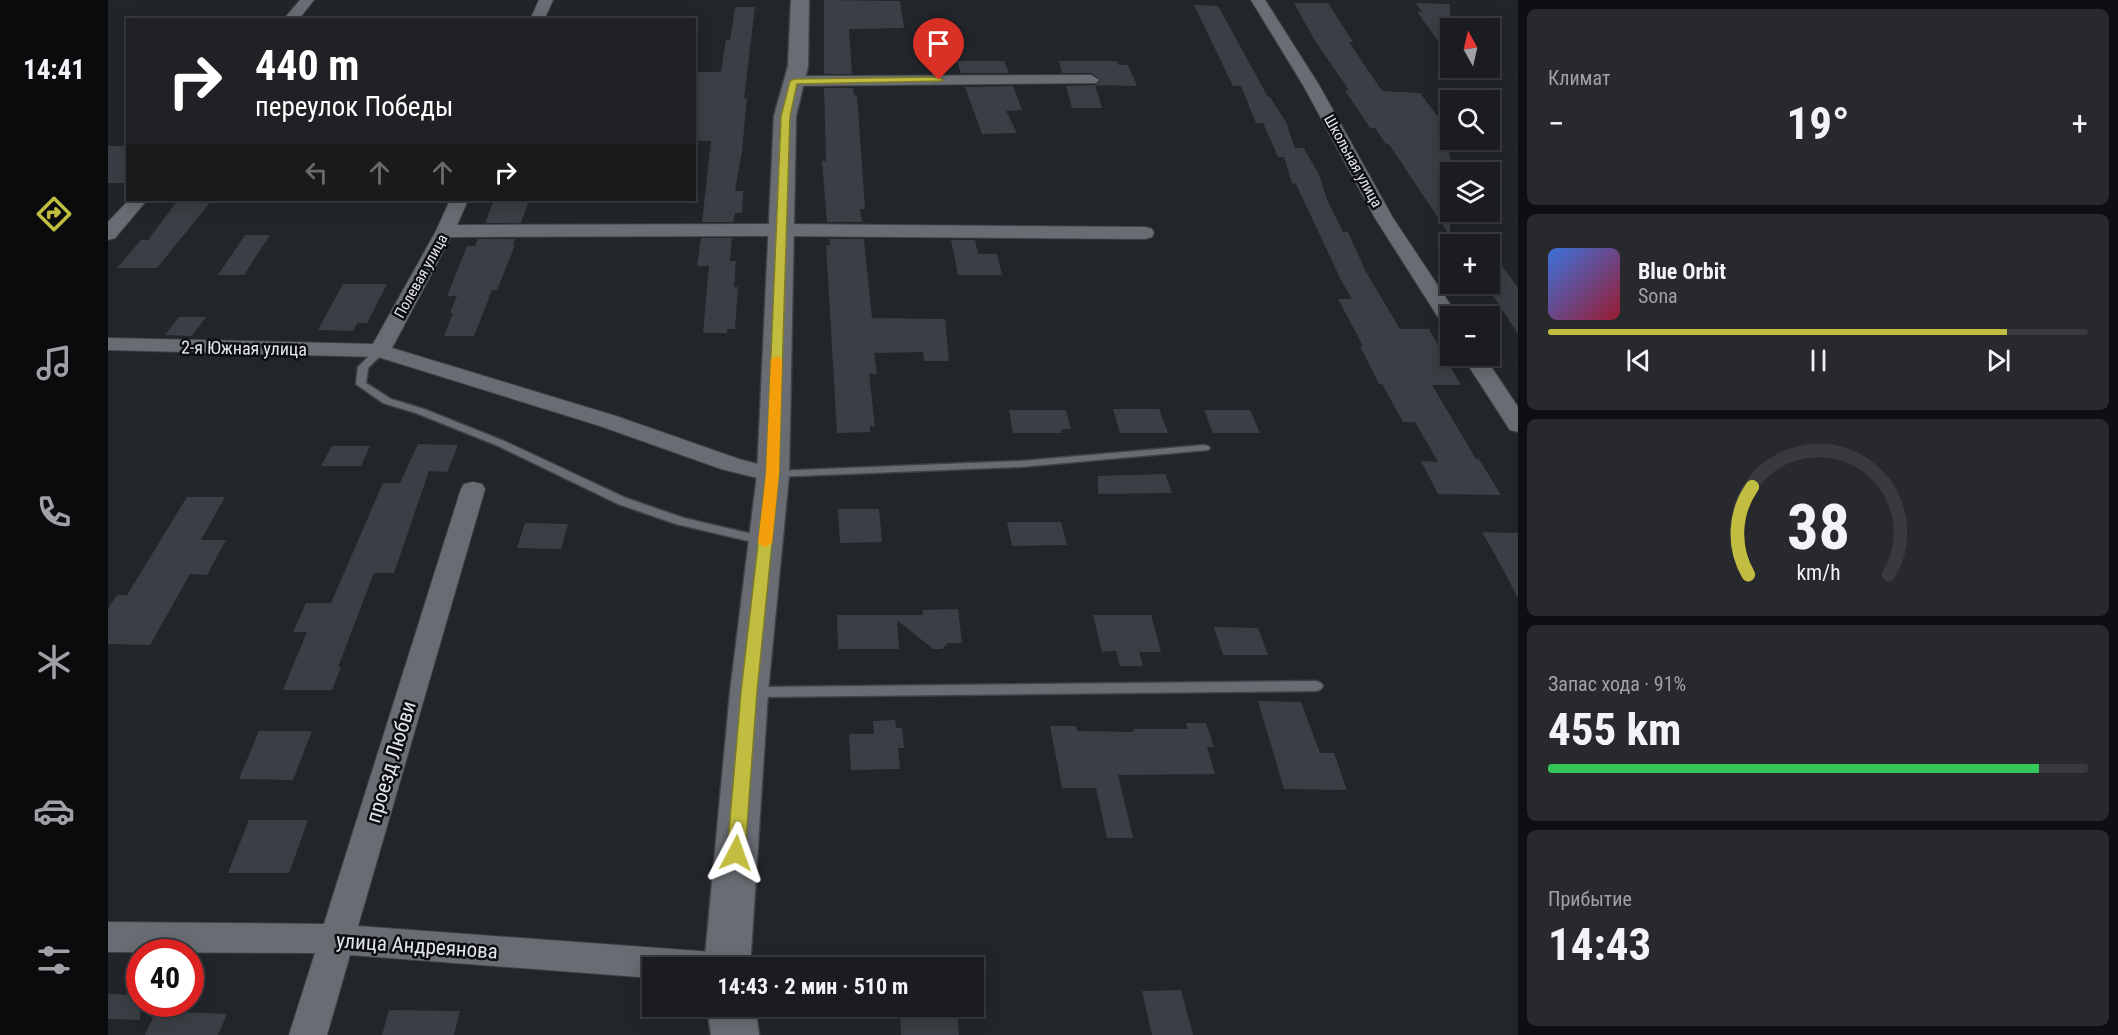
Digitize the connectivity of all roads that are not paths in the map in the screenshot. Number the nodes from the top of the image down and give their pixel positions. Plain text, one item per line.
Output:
1 (307, 0) edge
2 (546, 0) edge
3 (800, 0) edge
4 (1258, 0) edge
5 (292, 18) edge
6 (538, 18) edge
7 (1090, 80) dead end
8 (794, 81) junction
9 (137, 201) edge
10 (459, 201) edge
11 (110, 229) edge
12 (781, 230) junction
13 (445, 231) junction
14 (1145, 233) dead end
15 (1440, 306) edge
16 (108, 344) edge
17 (380, 351) junction
18 (1480, 366) edge
19 (1518, 425) edge
20 (1204, 448) dead end
21 (773, 474) junction
22 (473, 489) dead end
23 (765, 541) junction
24 (1316, 686) dead end
25 (749, 692) junction
26 (108, 937) edge
27 (338, 939) junction
28 (728, 957) edge
29 (642, 962) edge
30 (733, 1017) edge
31 (308, 1035) edge
32 (735, 1035) edge

1 - 5 street
2 - 6 street
3 - 8 street
4 - 15 street, Школьная улица
7 - 8 street
8 - 12 street
9 - 11 street
10 - 13 street, Полевая улица
12 - 13 street
12 - 14 street
12 - 21 street
13 - 17 street, Полевая улица
16 - 17 street, 2-я Южная улица
17 - 21 street, 2-я Южная улица
17 - 23 lane
18 - 19 street
20 - 21 lane
21 - 23 street
22 - 27 street, проезд Любви
23 - 25 street
24 - 25 lane
25 - 28 street
26 - 27 street, улица Андреянова
27 - 29 street, улица Андреянова
27 - 31 street, проезд Любви
30 - 32 street

